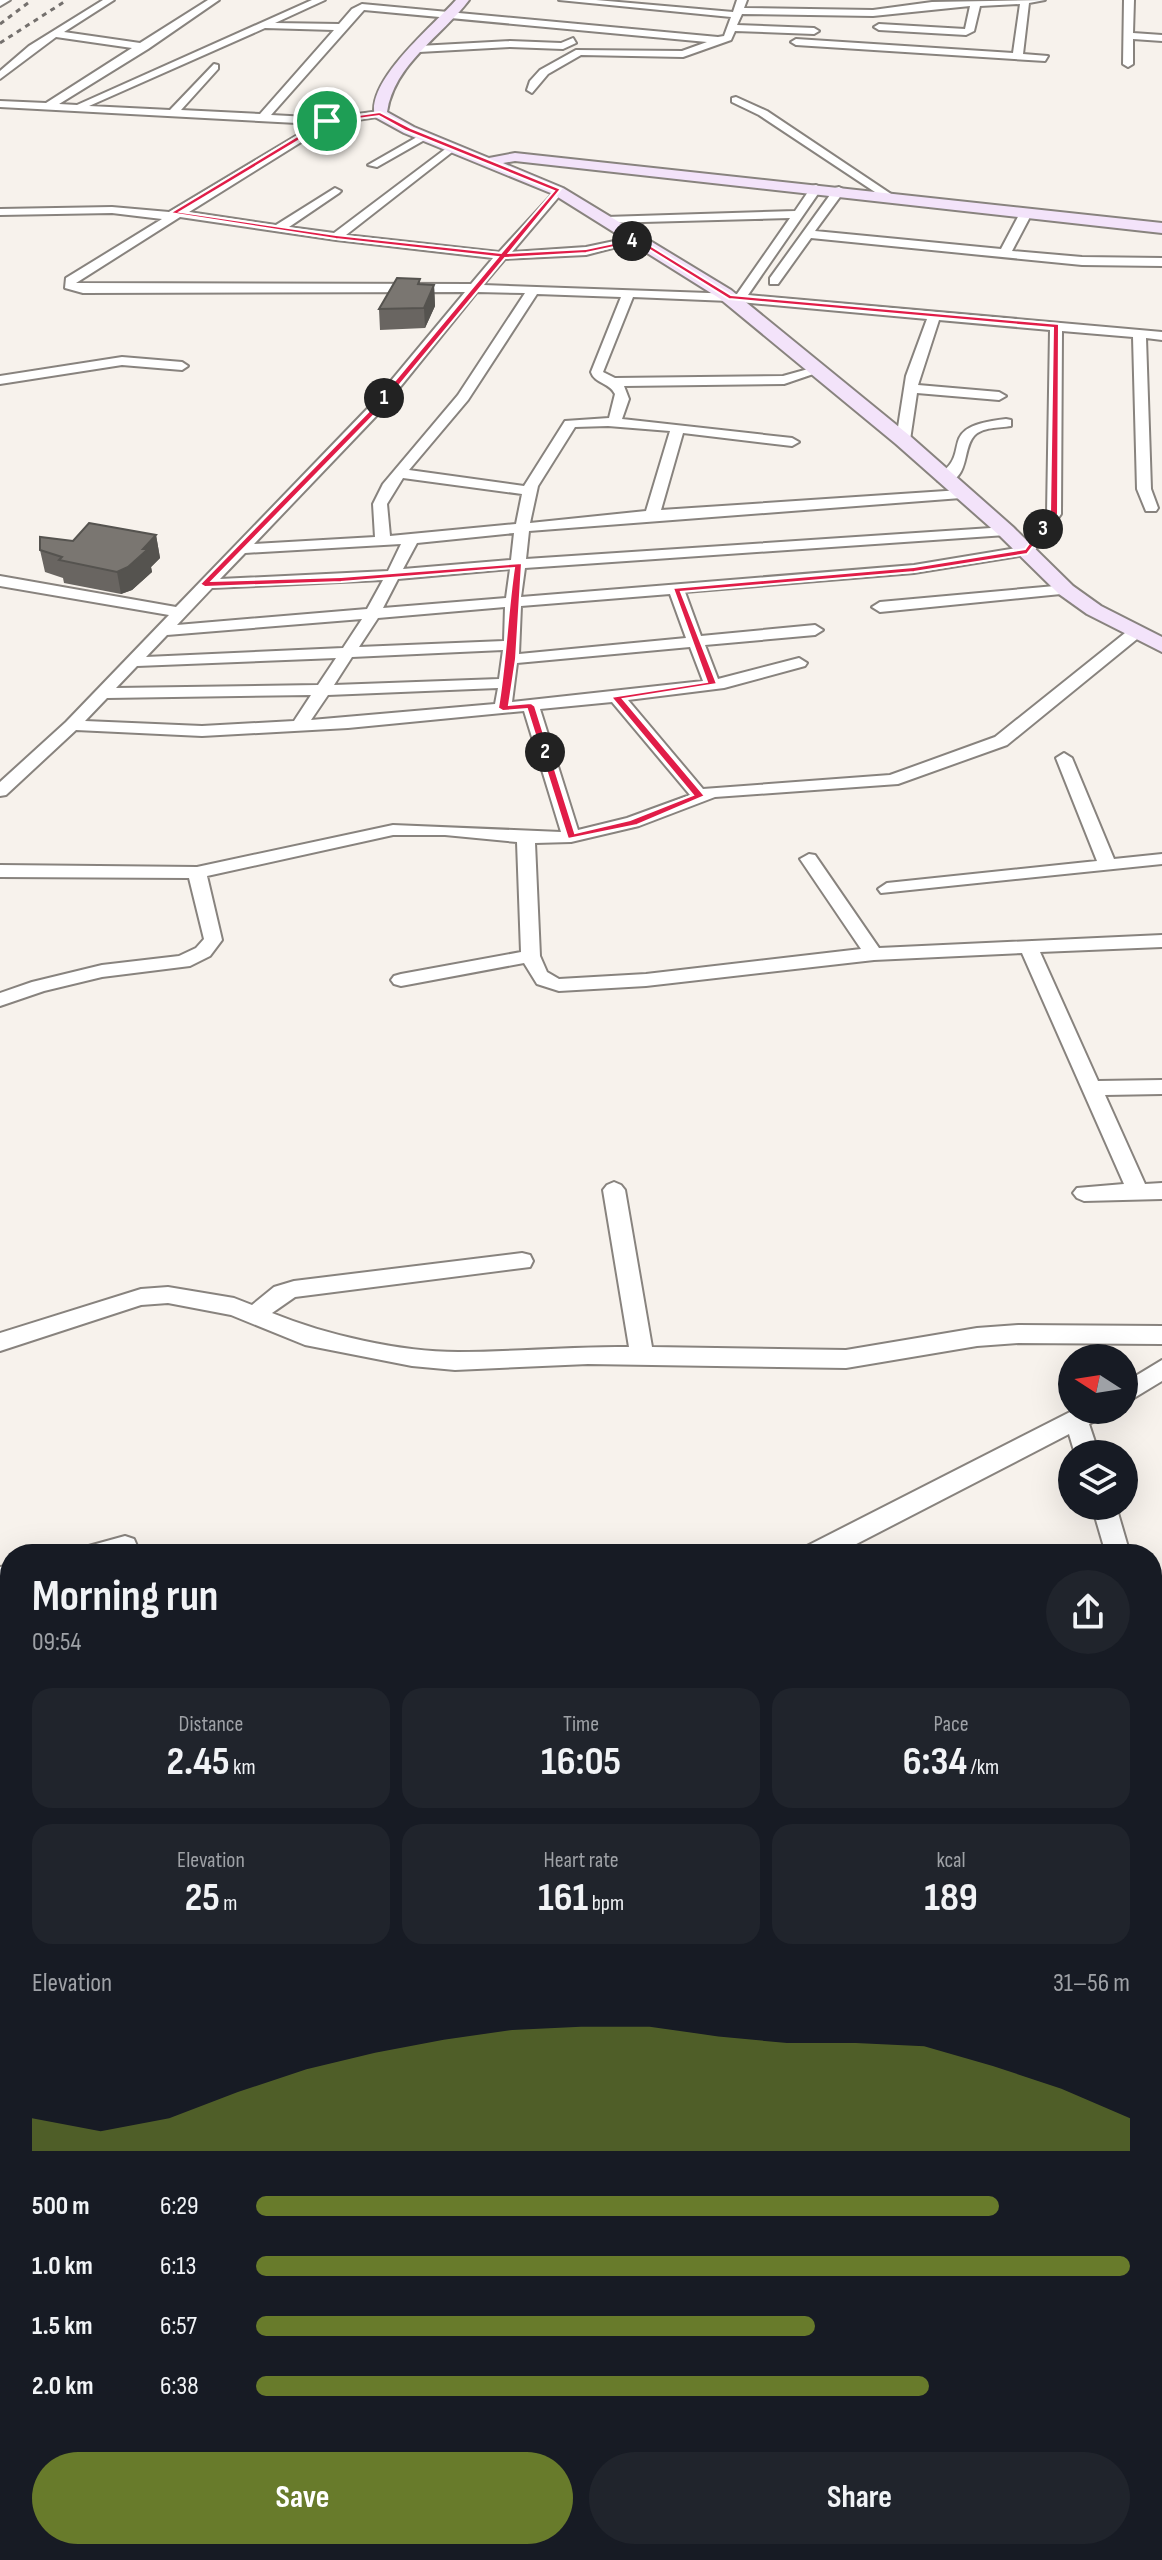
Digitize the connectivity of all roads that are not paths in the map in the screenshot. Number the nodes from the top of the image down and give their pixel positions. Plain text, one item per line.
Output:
1 (109, 0) edge
2 (214, 0) edge
3 (320, 0) edge
4 (463, 0) edge
5 (564, 0) edge
6 (742, 0) edge
7 (1040, 0) edge
8 (1129, 0) edge
9 (993, 1) edge
10 (1025, 1) edge
11 (976, 2) junction
12 (881, 12) junction
13 (737, 13) junction
14 (450, 16) junction
15 (259, 26) junction
16 (341, 27) junction
17 (879, 27) junction
18 (731, 28) junction
19 (830, 32) dead end
20 (56, 34) junction
21 (1129, 36) junction
22 (1162, 38) edge
23 (718, 40) junction
24 (573, 41) dead end
25 (796, 42) dead end
26 (869, 45) junction
27 (145, 47) junction
28 (419, 49) junction
29 (1018, 56) junction
30 (1045, 58) dead end
31 (1128, 64) dead end
32 (214, 67) dead end
33 (0, 76) edge
34 (532, 90) dead end
35 (736, 100) dead end
36 (0, 104) edge
37 (49, 106) junction
38 (77, 107) junction
39 (174, 112) junction
40 (380, 114) junction
41 (264, 116) junction
42 (327, 121) junction
43 (424, 136) junction
44 (452, 147) junction
45 (486, 161) junction
46 (373, 165) dead end
47 (816, 188) junction
48 (839, 190) junction
49 (335, 191) dead end
50 (558, 191) junction
51 (888, 196) junction
52 (0, 212) edge
53 (1026, 213) junction
54 (172, 214) junction
55 (798, 214) junction
56 (606, 220) junction
57 (279, 228) junction
58 (1162, 228) edge
59 (808, 234) junction
60 (336, 237) junction
61 (638, 240) junction
62 (1005, 253) junction
63 (503, 256) junction
64 (1162, 262) edge
65 (86, 271) junction
66 (774, 281) dead end
67 (141, 287) junction
68 (474, 288) junction
69 (533, 290) junction
70 (629, 293) junction
71 (734, 297) junction
72 (934, 316) junction
73 (1056, 326) junction
74 (1139, 333) junction
75 (1162, 336) edge
76 (182, 366) dead end
77 (819, 370) junction
78 (0, 380) edge
79 (616, 382) junction
80 (913, 389) junction
81 (999, 396) dead end
82 (614, 422) junction
83 (1006, 423) dead end
84 (677, 429) junction
85 (903, 440) junction
86 (792, 442) dead end
87 (399, 473) junction
88 (943, 478) junction
89 (530, 491) junction
90 (961, 494) junction
91 (1151, 508) dead end
92 (652, 516) junction
93 (522, 528) junction
94 (1006, 531) junction
95 (412, 538) junction
96 (383, 541) junction
97 (239, 549) junction
98 (1027, 551) junction
99 (519, 565) junction
100 (390, 575) junction
101 (0, 581) edge
102 (205, 584) junction
103 (676, 590) junction
104 (1066, 590) junction
105 (513, 604) junction
106 (880, 607) dead end
107 (177, 612) junction
108 (372, 615) junction
109 (815, 630) dead end
110 (160, 631) junction
111 (1136, 632) junction
112 (694, 642) junction
113 (1162, 646) edge
114 (512, 652) junction
115 (347, 655) junction
116 (130, 662) junction
117 (799, 663) dead end
118 (508, 683) junction
119 (712, 684) junction
120 (325, 689) junction
121 (101, 693) junction
122 (616, 697) junction
123 (531, 706) junction
124 (503, 708) junction
125 (72, 725) junction
126 (299, 726) junction
127 (1064, 758) dead end
128 (0, 791) edge
129 (700, 796) junction
130 (571, 837) junction
131 (526, 838) junction
132 (809, 859) dead end
133 (1162, 859) edge
134 (1108, 865) junction
135 (0, 871) edge
136 (197, 873) junction
137 (887, 889) dead end
138 (1162, 941) edge
139 (1028, 946) junction
140 (874, 954) junction
141 (531, 956) junction
142 (401, 980) dead end
143 (0, 1000) edge
144 (1162, 1087) edge
145 (1091, 1088) junction
146 (614, 1190) dead end
147 (1162, 1191) edge
148 (1138, 1192) junction
149 (1084, 1193) dead end
150 (522, 1261) dead end
151 (254, 1316) junction
152 (1162, 1335) edge
153 (0, 1342) edge
154 (642, 1356) junction
155 (1162, 1369) edge
156 (1138, 1385) edge
157 (1067, 1424) edge
158 (1108, 1520) edge
159 (833, 1544) edge
160 (1115, 1544) edge

1 - 20 street
2 - 27 street
3 - 15 street
4 - 14 street
5 - 13 street
6 - 13 street
7 - 10 street
8 - 21 street
9 - 10 street
9 - 11 street
10 - 29 street
11 - 12 street
11 - 17 street
12 - 13 street
12 - 17 street
13 - 18 street
14 - 16 street
14 - 23 street
14 - 28 street
15 - 16 street
15 - 38 street
16 - 41 street
17 - 26 street
18 - 19 street
18 - 23 street
20 - 27 street
20 - 33 street
21 - 22 street
21 - 31 street
23 - 34 street
24 - 28 street
25 - 26 street
26 - 29 street
27 - 37 street
28 - 40 street
29 - 30 street
32 - 39 street
35 - 51 street
36 - 37 street
37 - 38 street
38 - 39 street
39 - 41 street
40 - 42 street
40 - 43 street
41 - 42 street
42 - 54 street
43 - 44 street
43 - 46 street
44 - 45 street
44 - 60 street
45 - 47 street
45 - 50 street
47 - 48 street
47 - 55 street
48 - 51 street
48 - 59 street
49 - 57 street
50 - 56 street
50 - 63 street
51 - 53 street
52 - 54 street
53 - 58 street
53 - 62 street
54 - 57 street
54 - 65 street
55 - 56 street
55 - 71 street
56 - 61 street
57 - 60 street
59 - 62 street
59 - 66 street
60 - 63 street
61 - 63 street
61 - 71 street
62 - 64 street
63 - 68 street
65 - 67 street
65 - 67 street
67 - 68 street
68 - 69 street
68 - 97 street
69 - 70 street
69 - 87 street
70 - 71 street
70 - 79 street
71 - 72 street
71 - 77 street
72 - 73 street
72 - 80 street
73 - 74 street
73 - 98 street
74 - 75 street
74 - 91 street
76 - 78 street
77 - 79 street
77 - 85 street
79 - 82 street
80 - 81 street
80 - 85 street
82 - 84 street
82 - 89 street
83 - 88 street
84 - 86 street
84 - 92 street
85 - 88 street
87 - 89 street
87 - 96 street
88 - 90 street
89 - 93 street
90 - 92 street
90 - 94 street
92 - 93 street
93 - 95 street
93 - 99 street
94 - 98 street
94 - 99 street
95 - 96 street
95 - 100 street
96 - 97 street
97 - 102 street
98 - 103 street
98 - 104 street
99 - 100 street
99 - 105 street
100 - 102 street
100 - 108 street
101 - 107 street
102 - 107 street
103 - 105 street
103 - 112 street
104 - 106 street
104 - 111 street
105 - 108 street
105 - 114 street
107 - 110 street
108 - 110 street
108 - 115 street
109 - 112 street
110 - 116 street
111 - 113 street
111 - 129 street
112 - 114 street
112 - 119 street
114 - 115 street
114 - 118 street
115 - 116 street
115 - 120 street
116 - 121 street
117 - 119 street
118 - 120 street
118 - 124 street
119 - 122 street
120 - 121 street
120 - 126 street
121 - 125 street
122 - 123 street
122 - 129 street
123 - 124 street
123 - 130 street
124 - 126 street
125 - 126 street
125 - 128 street
127 - 134 street
129 - 130 street
130 - 131 street
131 - 136 street
131 - 141 street
132 - 140 street
133 - 134 street
134 - 137 street
135 - 136 street
136 - 143 street
138 - 139 street
139 - 140 street
139 - 145 street
140 - 141 street
141 - 142 street
144 - 145 street
145 - 148 street
146 - 154 street
147 - 148 street
148 - 149 street
150 - 151 street
151 - 153 street
151 - 154 street
152 - 154 street
155 - 156 street
157 - 159 street
158 - 160 street

